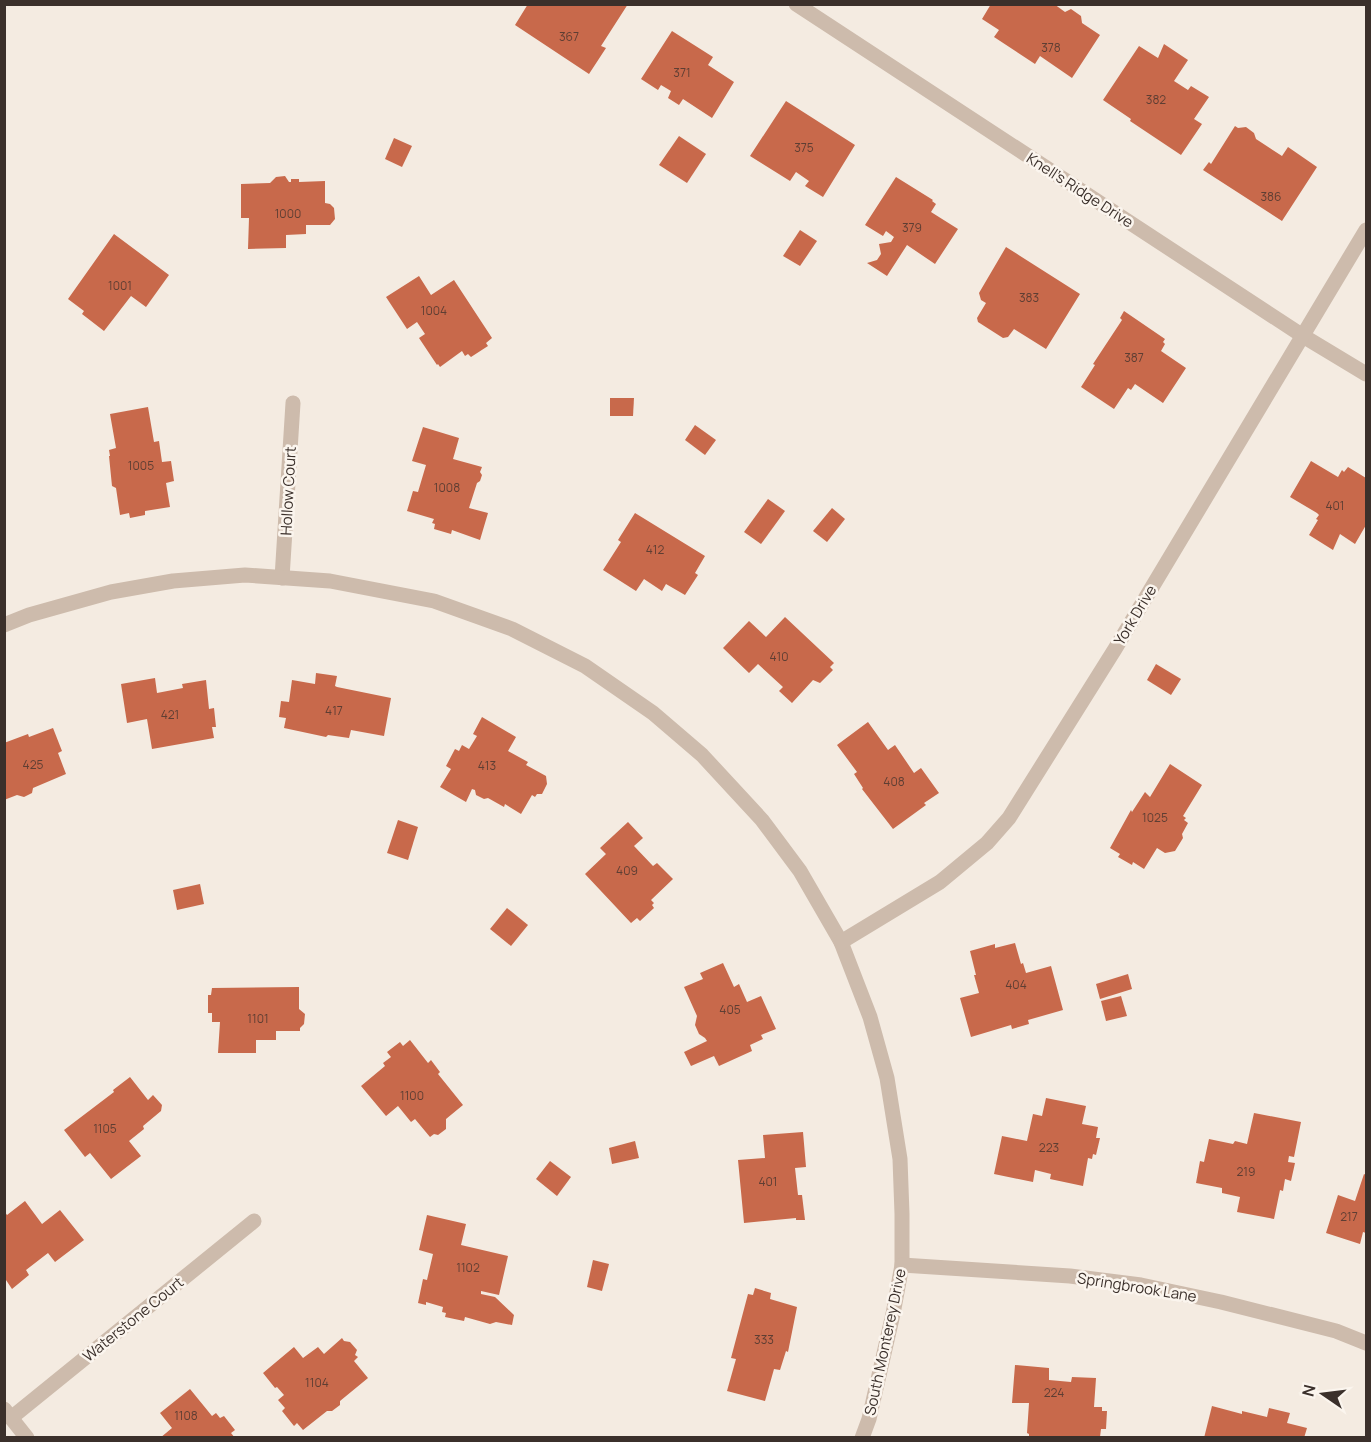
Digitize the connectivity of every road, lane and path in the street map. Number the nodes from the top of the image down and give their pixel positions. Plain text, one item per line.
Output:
1 (796, 4) edge
2 (1366, 230) edge
3 (1303, 336) junction
4 (1366, 374) edge
5 (293, 403) dead end
6 (282, 578) junction
7 (4, 625) edge
8 (841, 942) junction
9 (254, 1221) dead end
10 (902, 1264) junction
11 (1366, 1343) edge
12 (8, 1413) edge
13 (27, 1437) edge
14 (862, 1437) edge

1 - 3 street, Knell's Ridge Drive
2 - 3 street, York Drive
3 - 4 street, Knell's Ridge Drive
3 - 8 street, York Drive
5 - 6 street, Hollow Court
6 - 7 street, South Monterey Drive
6 - 8 street, South Monterey Drive
8 - 10 street, South Monterey Drive
9 - 12 street, Waterstone Court
10 - 11 street, Springbrook Lane
10 - 14 street, South Monterey Drive
12 - 13 street

